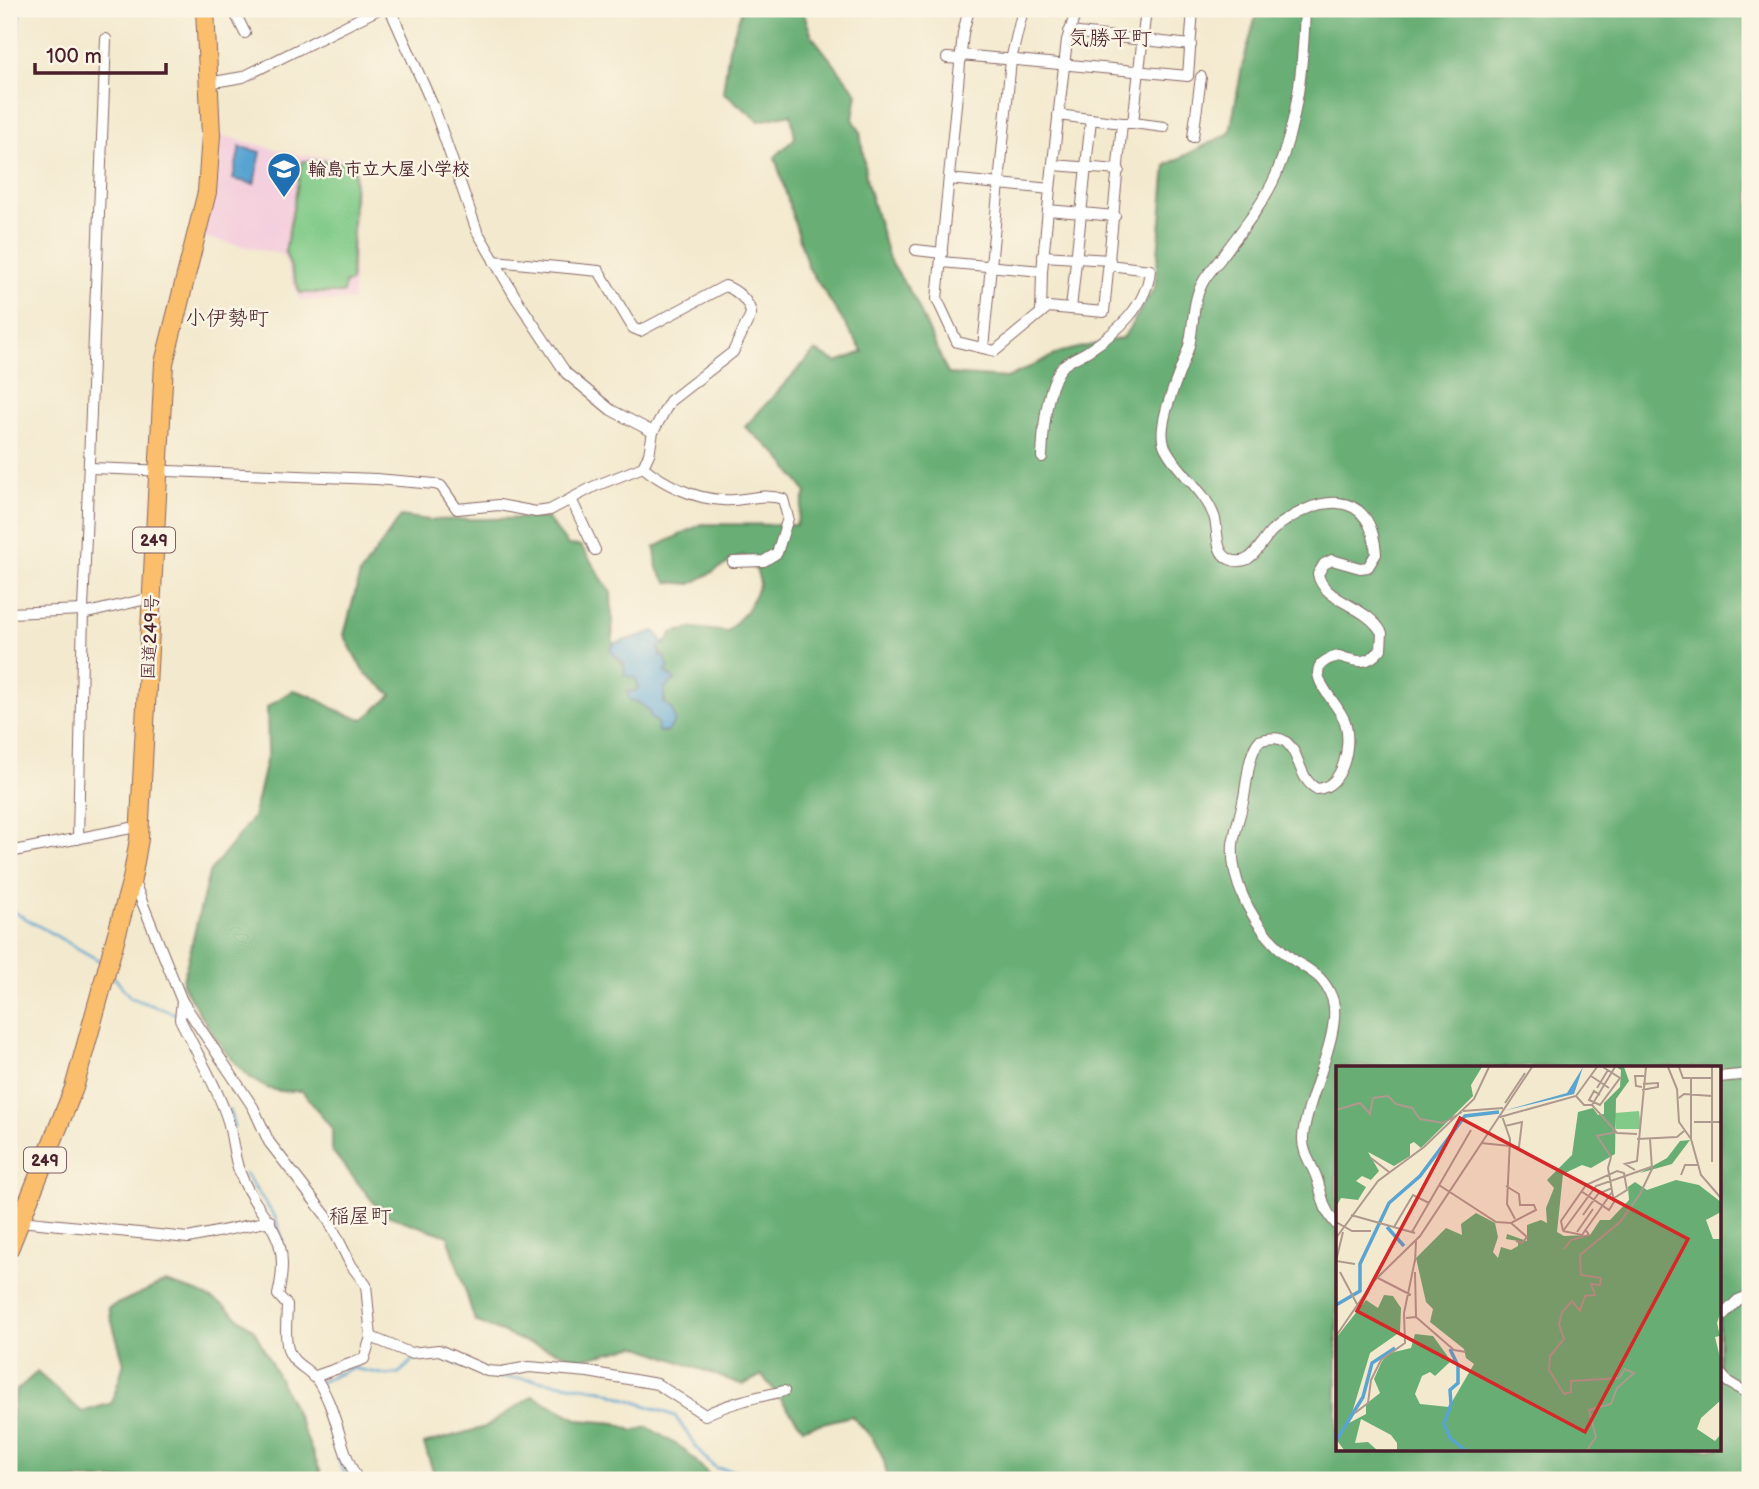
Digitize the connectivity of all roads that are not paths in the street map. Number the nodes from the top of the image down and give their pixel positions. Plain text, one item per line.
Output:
1 (205, 9) edge
2 (233, 9) edge
3 (379, 9) edge
4 (390, 9) edge
5 (969, 9) edge
6 (1023, 9) edge
7 (1077, 9) edge
8 (1142, 9) edge
9 (1305, 9) edge
10 (1193, 11) edge
11 (1069, 32) junction
12 (245, 33) dead end
13 (106, 39) dead end
14 (1142, 40) junction
15 (1191, 45) junction
16 (961, 57) junction
17 (947, 58) dead end
18 (1012, 60) junction
19 (1063, 65) junction
20 (1138, 73) junction
21 (1188, 76) junction
22 (208, 83) junction
23 (1058, 115) junction
24 (1091, 119) junction
25 (1128, 123) junction
26 (1164, 127) dead end
27 (1193, 137) dead end
28 (1053, 165) junction
29 (1086, 167) junction
30 (1119, 170) junction
31 (949, 179) junction
32 (1000, 184) junction
33 (1050, 189) junction
34 (1048, 210) junction
35 (1081, 213) junction
36 (1115, 216) junction
37 (916, 250) dead end
38 (1043, 256) junction
39 (941, 258) junction
40 (1077, 259) junction
41 (494, 261) junction
42 (1110, 262) junction
43 (991, 265) junction
44 (1042, 271) junction
45 (1071, 310) junction
46 (1041, 313) junction
47 (983, 348) junction
48 (653, 432) junction
49 (1042, 457) dead end
50 (643, 467) junction
51 (91, 468) junction
52 (157, 471) junction
53 (571, 499) junction
54 (595, 550) dead end
55 (733, 562) dead end
56 (152, 598) junction
57 (9, 612) edge
58 (83, 612) junction
59 (141, 826) junction
60 (78, 839) junction
61 (9, 852) edge
62 (132, 879) junction
63 (181, 1010) junction
64 (1750, 1074) edge
65 (1720, 1077) edge
66 (20, 1221) junction
67 (270, 1221) junction
68 (1336, 1224) edge
69 (9, 1249) edge
70 (1750, 1295) edge
71 (1720, 1318) edge
72 (370, 1337) junction
73 (1720, 1373) edge
74 (317, 1381) junction
75 (784, 1391) dead end
76 (1750, 1395) edge
77 (358, 1480) edge

1 - 22 highway, 国道249号 / 249
2 - 12 street
3 - 22 street
4 - 41 street
5 - 16 street
6 - 18 street
7 - 11 street
8 - 10 street
8 - 14 street
9 - 68 street
10 - 15 street
11 - 14 street
11 - 19 street
13 - 51 street
14 - 15 street
14 - 20 street
15 - 21 street
16 - 17 street
16 - 18 street
16 - 31 street
18 - 19 street
18 - 32 street
19 - 20 street
19 - 23 street
20 - 21 street
20 - 25 street
21 - 27 street
22 - 52 highway, 国道249号 / 249
23 - 24 street
23 - 28 street
24 - 25 street
24 - 29 street
25 - 26 street
25 - 30 street
28 - 29 street
28 - 33 street
29 - 30 street
29 - 35 street
30 - 36 street
31 - 32 street
31 - 39 street
32 - 33 street
32 - 43 street
33 - 34 street
34 - 35 street
34 - 38 street
35 - 36 street
35 - 40 street
36 - 42 street
37 - 39 street
38 - 40 street
38 - 44 street
39 - 43 street
39 - 47 street
40 - 42 street
40 - 45 street
41 - 48 street
41 - 48 street
42 - 45 street
42 - 49 street
43 - 44 street
43 - 47 street
44 - 46 street
45 - 46 street
46 - 47 street
48 - 50 street
50 - 53 street
50 - 55 street
51 - 52 street
51 - 58 street
52 - 53 street
52 - 56 highway, 国道249号 / 249
53 - 54 street
56 - 58 street
56 - 59 highway, 国道249号 / 249
57 - 58 street
58 - 60 street
59 - 60 street
59 - 62 highway, 国道249号 / 249
60 - 61 street
62 - 63 street
62 - 66 highway, 国道249号 / 249
63 - 67 street
63 - 72 street
64 - 65 street
66 - 67 street
66 - 69 highway, 国道249号 / 249
67 - 74 street
70 - 71 street
72 - 74 street
72 - 75 street
73 - 76 street
74 - 77 street

